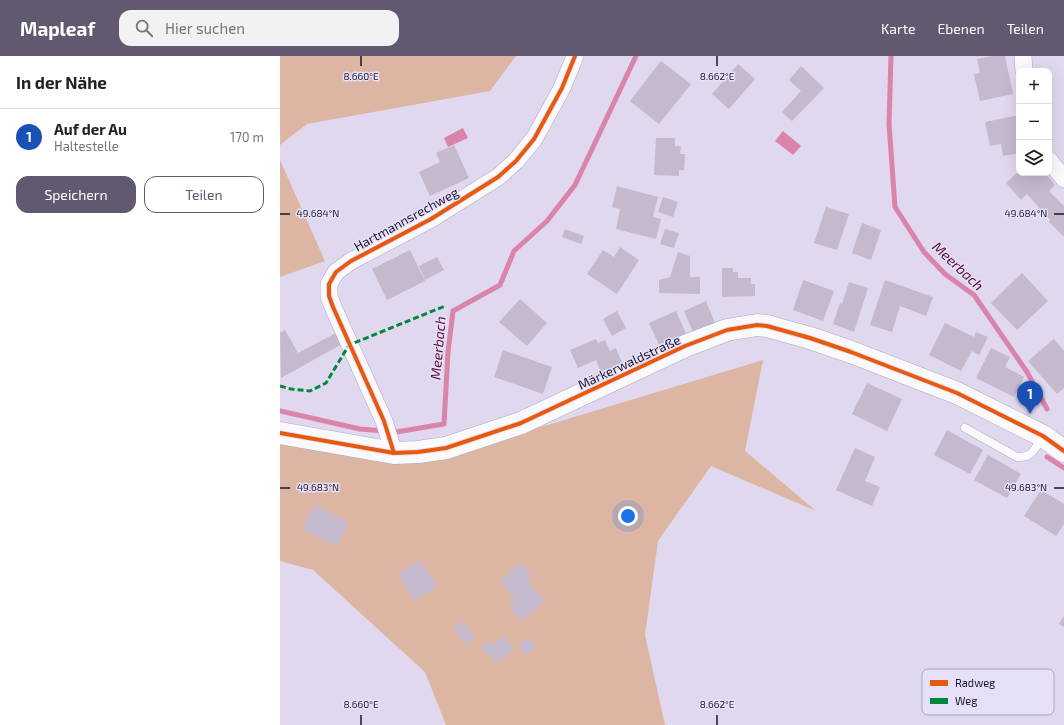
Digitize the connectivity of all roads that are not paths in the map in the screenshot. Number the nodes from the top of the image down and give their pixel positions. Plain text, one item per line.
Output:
1 (575, 56) edge
2 (1023, 56) edge
3 (1024, 68) edge
4 (1052, 164) edge
5 (1064, 179) edge
6 (965, 428) dead end
7 (280, 433) edge
8 (1043, 436) junction
9 (390, 440) junction
10 (1064, 451) edge

1 - 9 street, Hartmannsrechweg
2 - 3 street
4 - 5 street
6 - 8 lane
7 - 9 street, Märkerwaldstraße
8 - 9 street, Märkerwaldstraße
8 - 10 street, Märkerwaldstraße

